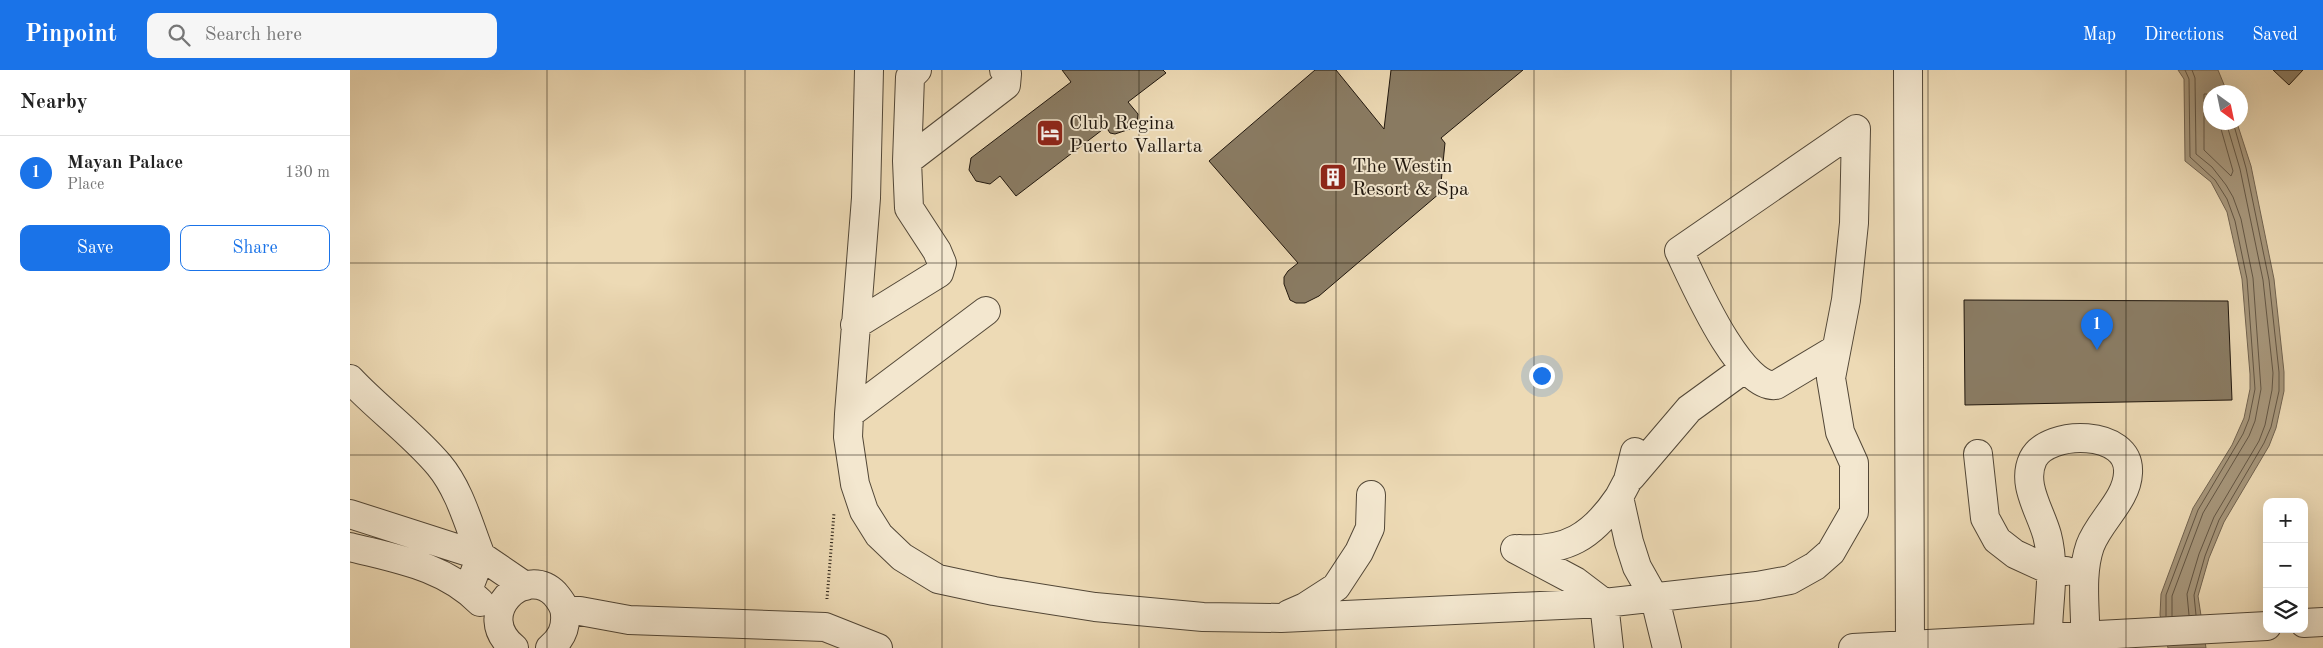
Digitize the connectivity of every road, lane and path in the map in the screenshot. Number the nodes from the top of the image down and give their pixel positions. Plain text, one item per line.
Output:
1 (869, 70) edge
2 (917, 70) edge
3 (1004, 70) edge
4 (1908, 70) edge
5 (907, 161) junction
6 (986, 311) dead end
7 (855, 325) junction
8 (1836, 350) junction
9 (1744, 369) junction
10 (350, 379) edge
11 (849, 414) junction
12 (1635, 452) dead end
13 (1978, 454) dead end
14 (1623, 489) junction
15 (1371, 494) dead end
16 (834, 512) dead end
17 (350, 514) edge
18 (350, 547) edge
19 (481, 556) junction
20 (2052, 571) junction
21 (2085, 571) junction
22 (525, 586) junction
23 (468, 590) junction
24 (1655, 599) junction
25 (1604, 603) junction
26 (565, 611) junction
27 (1281, 618) junction
28 (498, 619) junction
29 (2323, 622) edge
30 (2308, 623) edge
31 (2263, 626) edge
32 (825, 627) junction
33 (2086, 642) edge
34 (2048, 643) edge
35 (1910, 647) edge
36 (514, 648) edge
37 (551, 648) edge
38 (878, 648) edge
39 (1609, 648) edge
40 (1667, 648) edge
41 (1853, 648) edge

1 - 7 street
2 - 5 street
3 - 5 street
4 - 35 street
5 - 7 street
6 - 11 street
7 - 11 street
8 - 9 street
8 - 9 street
8 - 24 street
9 - 14 street
10 - 19 street
11 - 27 street
12 - 14 street
13 - 20 street
14 - 24 street
14 - 25 street
15 - 27 street
16 - 32 path
17 - 19 street
18 - 23 street
19 - 22 street
19 - 23 street
20 - 21 street
20 - 21 street
20 - 34 street
21 - 33 street
22 - 26 street
22 - 28 street
23 - 28 street
24 - 25 street
24 - 40 street
25 - 27 street
25 - 39 street
26 - 32 street
26 - 37 street
28 - 36 street
29 - 30 street
31 - 33 street
32 - 38 street
33 - 34 street
34 - 35 street
35 - 41 street

